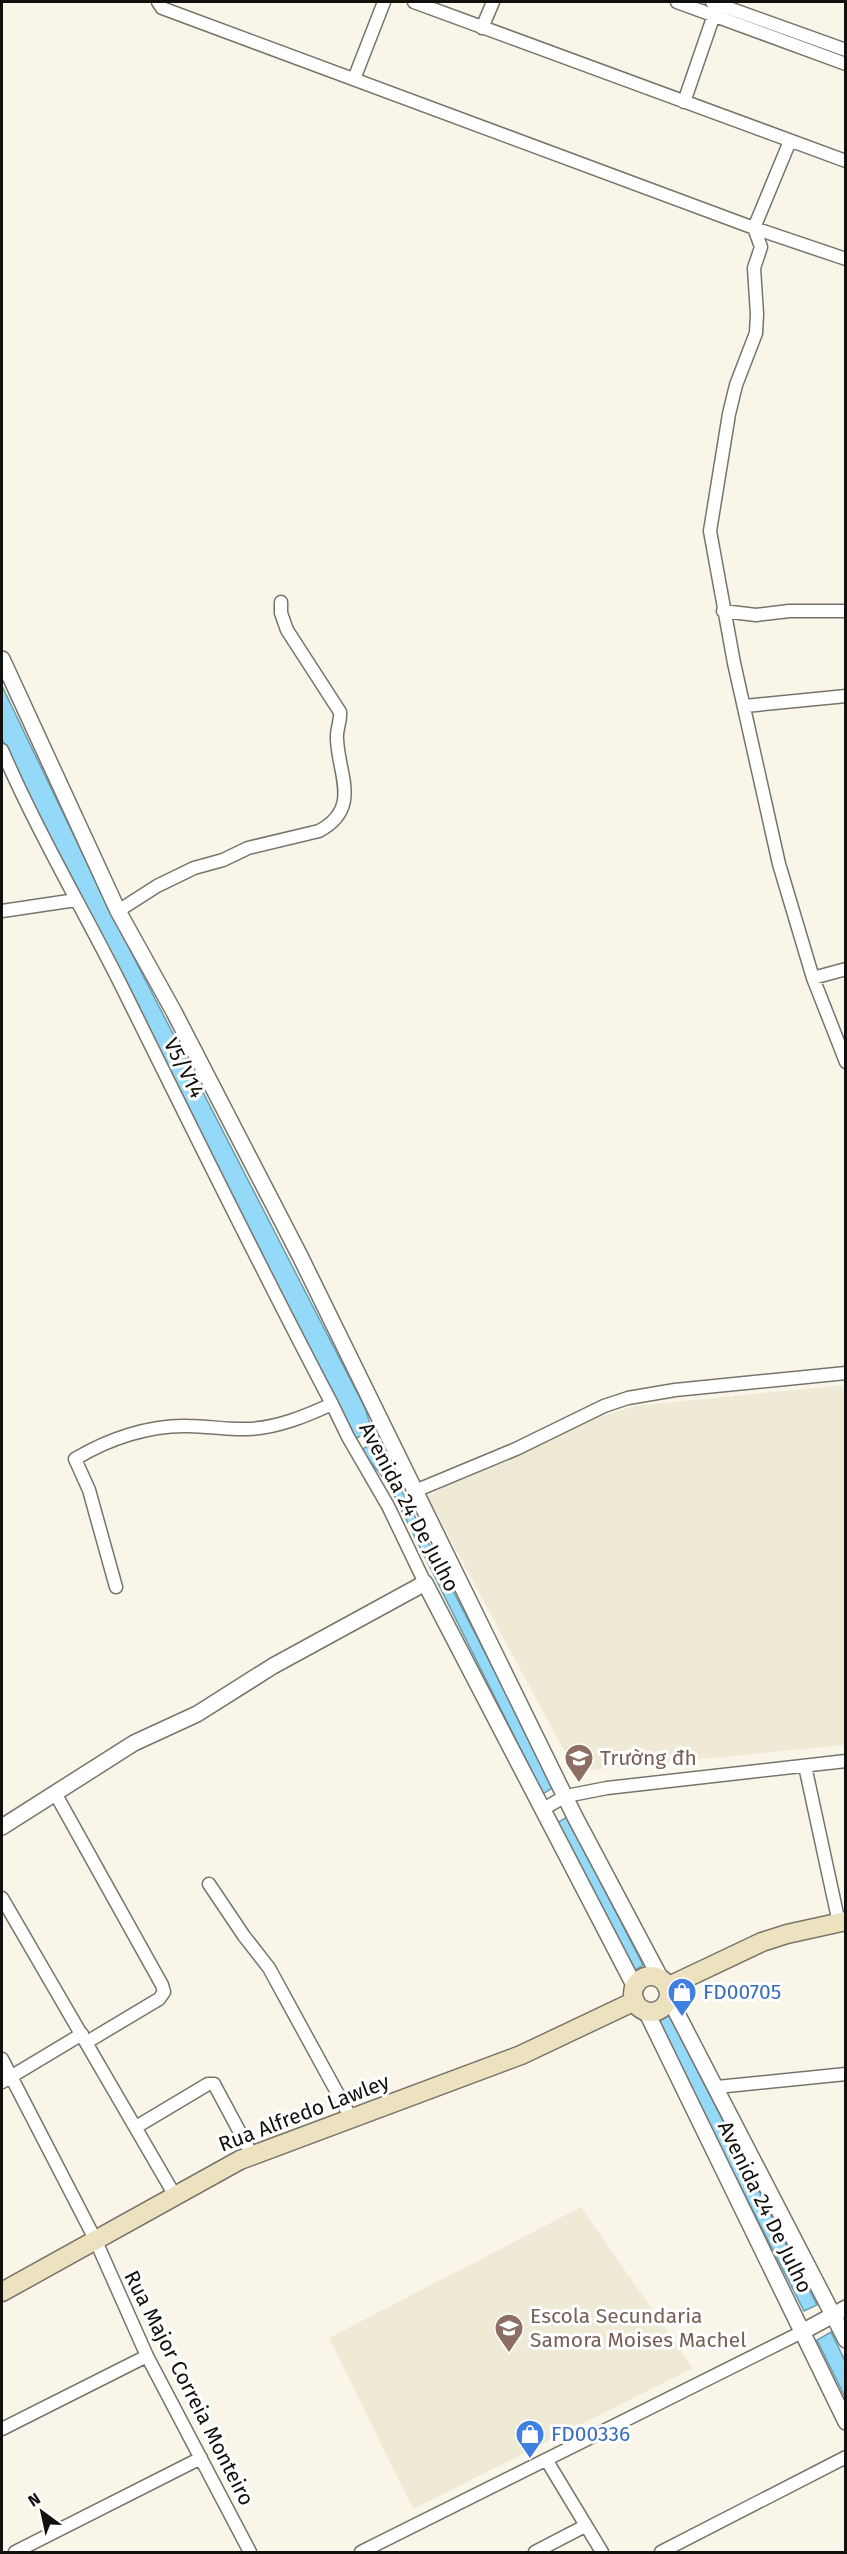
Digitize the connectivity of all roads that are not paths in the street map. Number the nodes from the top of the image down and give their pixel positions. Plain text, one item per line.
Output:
1 (158, 2) edge
2 (384, 2) edge
3 (414, 2) edge
4 (493, 2) edge
5 (677, 2) edge
6 (700, 5) edge
7 (715, 7) edge
8 (482, 28) junction
9 (806, 42) junction
10 (846, 50) edge
11 (846, 64) edge
12 (354, 79) junction
13 (684, 102) junction
14 (790, 141) junction
15 (846, 161) edge
16 (754, 228) junction
17 (846, 259) edge
18 (281, 602) dead end
19 (723, 611) junction
20 (846, 611) edge
21 (2, 659) edge
22 (846, 696) edge
23 (745, 706) junction
24 (2, 750) edge
25 (76, 900) junction
26 (2, 911) edge
27 (118, 911) junction
28 (846, 969) edge
29 (813, 978) junction
30 (846, 1062) edge
31 (846, 1373) edge
32 (332, 1404) junction
33 (415, 1491) junction
34 (426, 1583) junction
35 (116, 1587) dead end
36 (846, 1761) edge
37 (805, 1766) junction
38 (55, 1793) junction
39 (566, 1796) junction
40 (543, 1809) junction
41 (2, 1827) edge
42 (209, 1884) dead end
43 (2, 1898) edge
44 (842, 1922) edge
45 (665, 1987) junction
46 (639, 2000) junction
47 (84, 2038) junction
48 (2, 2059) edge
49 (846, 2074) edge
50 (6, 2079) edge
51 (717, 2087) junction
52 (351, 2118) junction
53 (136, 2127) junction
54 (252, 2155) junction
55 (174, 2194) junction
56 (95, 2239) junction
57 (2, 2292) edge
58 (839, 2312) edge
59 (802, 2332) junction
60 (846, 2340) edge
61 (147, 2356) junction
62 (846, 2422) edge
63 (2, 2429) edge
64 (846, 2457) edge
65 (201, 2458) junction
66 (547, 2461) junction
67 (585, 2526) junction
68 (15, 2553) edge
69 (250, 2553) edge
70 (361, 2553) edge
71 (535, 2553) edge
72 (602, 2553) edge
73 (661, 2553) edge

1 - 12 street
2 - 12 street
3 - 8 street
4 - 8 street
5 - 6 street
6 - 7 street
7 - 9 street
7 - 13 street
8 - 13 street
9 - 10 street
9 - 11 street
12 - 16 street
13 - 14 street
14 - 15 street
14 - 16 street
16 - 17 street
16 - 19 street
18 - 27 street
19 - 20 street
19 - 23 street
21 - 27 street
22 - 23 street
23 - 29 street
24 - 25 street, V5/V14
25 - 26 street
25 - 32 street, V5/V14
27 - 33 street
28 - 29 street
29 - 30 street
31 - 33 street
32 - 34 street, Avenida 24 De Julho
32 - 35 street
33 - 39 street
34 - 38 street
34 - 40 street, Avenida 24 De Julho
36 - 37 street
37 - 39 street
37 - 44 street
38 - 41 street
38 - 47 street
39 - 40 street
39 - 45 street
40 - 46 street, Avenida 24 De Julho
42 - 52 street
43 - 47 street
44 - 45 main road
45 - 46 main road
45 - 46 main road
45 - 51 street
46 - 52 main road, Rua Alfredo Lawley
46 - 59 street, Avenida 24 De Julho
47 - 50 street
47 - 53 street
48 - 50 street, Rua Major Correia Monteiro
49 - 51 street
50 - 56 street, Rua Major Correia Monteiro
51 - 58 street
52 - 54 main road, Rua Alfredo Lawley
53 - 54 street
53 - 55 street
54 - 55 main road, Rua Alfredo Lawley
55 - 56 main road, Rua Alfredo Lawley
56 - 57 main road, Rua Alfredo Lawley
56 - 61 street, Rua Major Correia Monteiro
58 - 59 street
58 - 60 street
59 - 62 street, Avenida 24 De Julho
59 - 66 street
61 - 63 street
61 - 65 street, Rua Major Correia Monteiro
64 - 73 street
65 - 68 street
65 - 69 street, Rua Major Correia Monteiro
66 - 67 street
66 - 70 street
67 - 71 street
67 - 72 street

